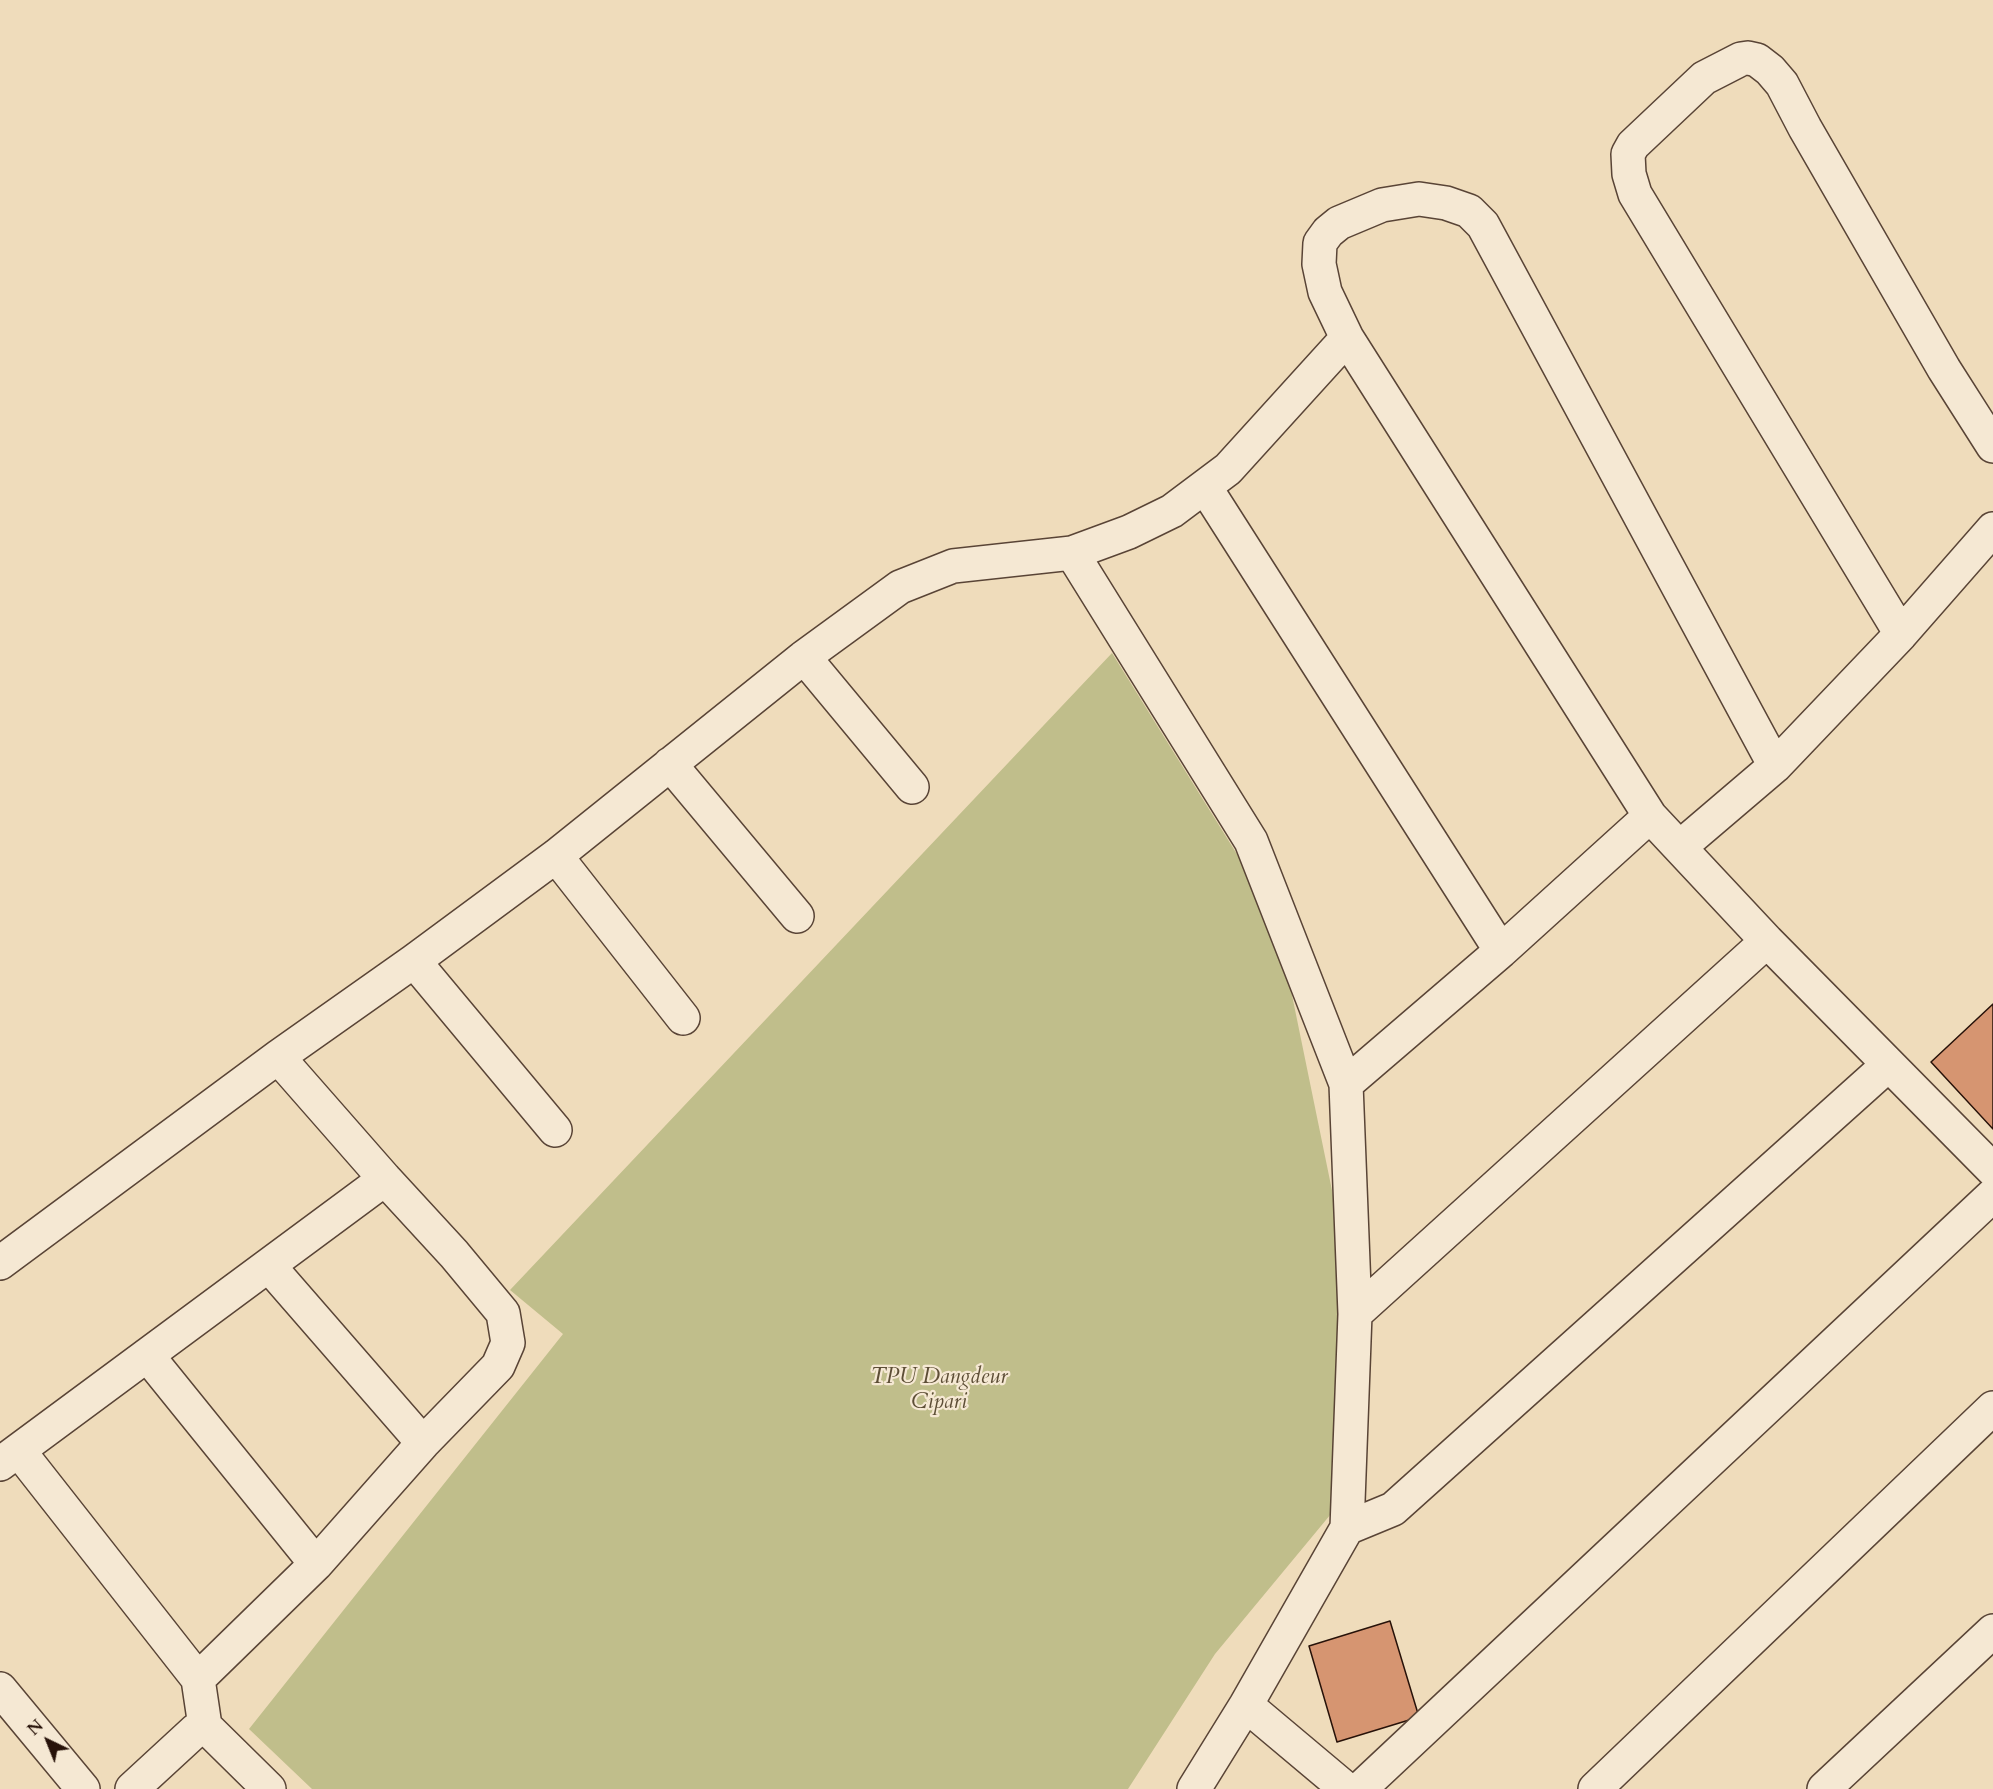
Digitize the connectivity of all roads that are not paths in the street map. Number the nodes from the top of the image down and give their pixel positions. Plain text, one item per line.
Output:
1 (1347, 338) junction
2 (1993, 446) edge
3 (1205, 487) junction
4 (1993, 529) edge
5 (1072, 554) junction
6 (1901, 634) junction
7 (804, 657) junction
8 (670, 764) junction
9 (1775, 766) junction
10 (912, 787) dead end
11 (1650, 816) junction
12 (1680, 848) junction
13 (556, 856) junction
14 (797, 916) dead end
15 (1767, 941) junction
16 (1501, 951) junction
17 (414, 961) junction
18 (683, 1018) dead end
19 (278, 1057) junction
20 (1888, 1065) junction
21 (1346, 1084) junction
22 (555, 1130) dead end
23 (1993, 1170) edge
24 (385, 1179) junction
25 (1993, 1195) edge
26 (1, 1259) edge
27 (269, 1266) junction
28 (1355, 1314) junction
29 (147, 1355) junction
30 (1993, 1408) edge
31 (423, 1443) junction
32 (9, 1458) edge
33 (1347, 1528) junction
34 (316, 1564) junction
35 (1993, 1630) edge
36 (198, 1679) junction
37 (0, 1689) edge
38 (1246, 1705) junction
39 (205, 1726) junction
40 (83, 1789) edge
41 (132, 1789) edge
42 (268, 1789) edge
43 (1194, 1789) edge
44 (1346, 1789) edge
45 (1360, 1789) edge
46 (1595, 1789) edge
47 (1824, 1789) edge

1 - 3 street
1 - 9 street
1 - 11 street
2 - 6 street
3 - 5 street
3 - 16 street
4 - 6 street
5 - 7 street
5 - 21 street
6 - 9 street
7 - 8 street
7 - 10 street
8 - 13 street
8 - 14 street
9 - 12 street
11 - 12 street
11 - 16 street
12 - 15 street
13 - 17 street
13 - 18 street
15 - 20 street
15 - 28 street
16 - 21 street
17 - 19 street
17 - 22 street
19 - 24 street
19 - 26 street
20 - 23 street
20 - 33 street
21 - 28 street
24 - 27 street
24 - 31 street
25 - 45 street
27 - 29 street
27 - 31 street
28 - 33 street
29 - 32 street
29 - 34 street
30 - 46 street
31 - 34 street
32 - 36 street
33 - 38 street
34 - 36 street
35 - 47 street
36 - 39 street
37 - 40 street
38 - 43 street
38 - 44 street
39 - 41 street
39 - 42 street

